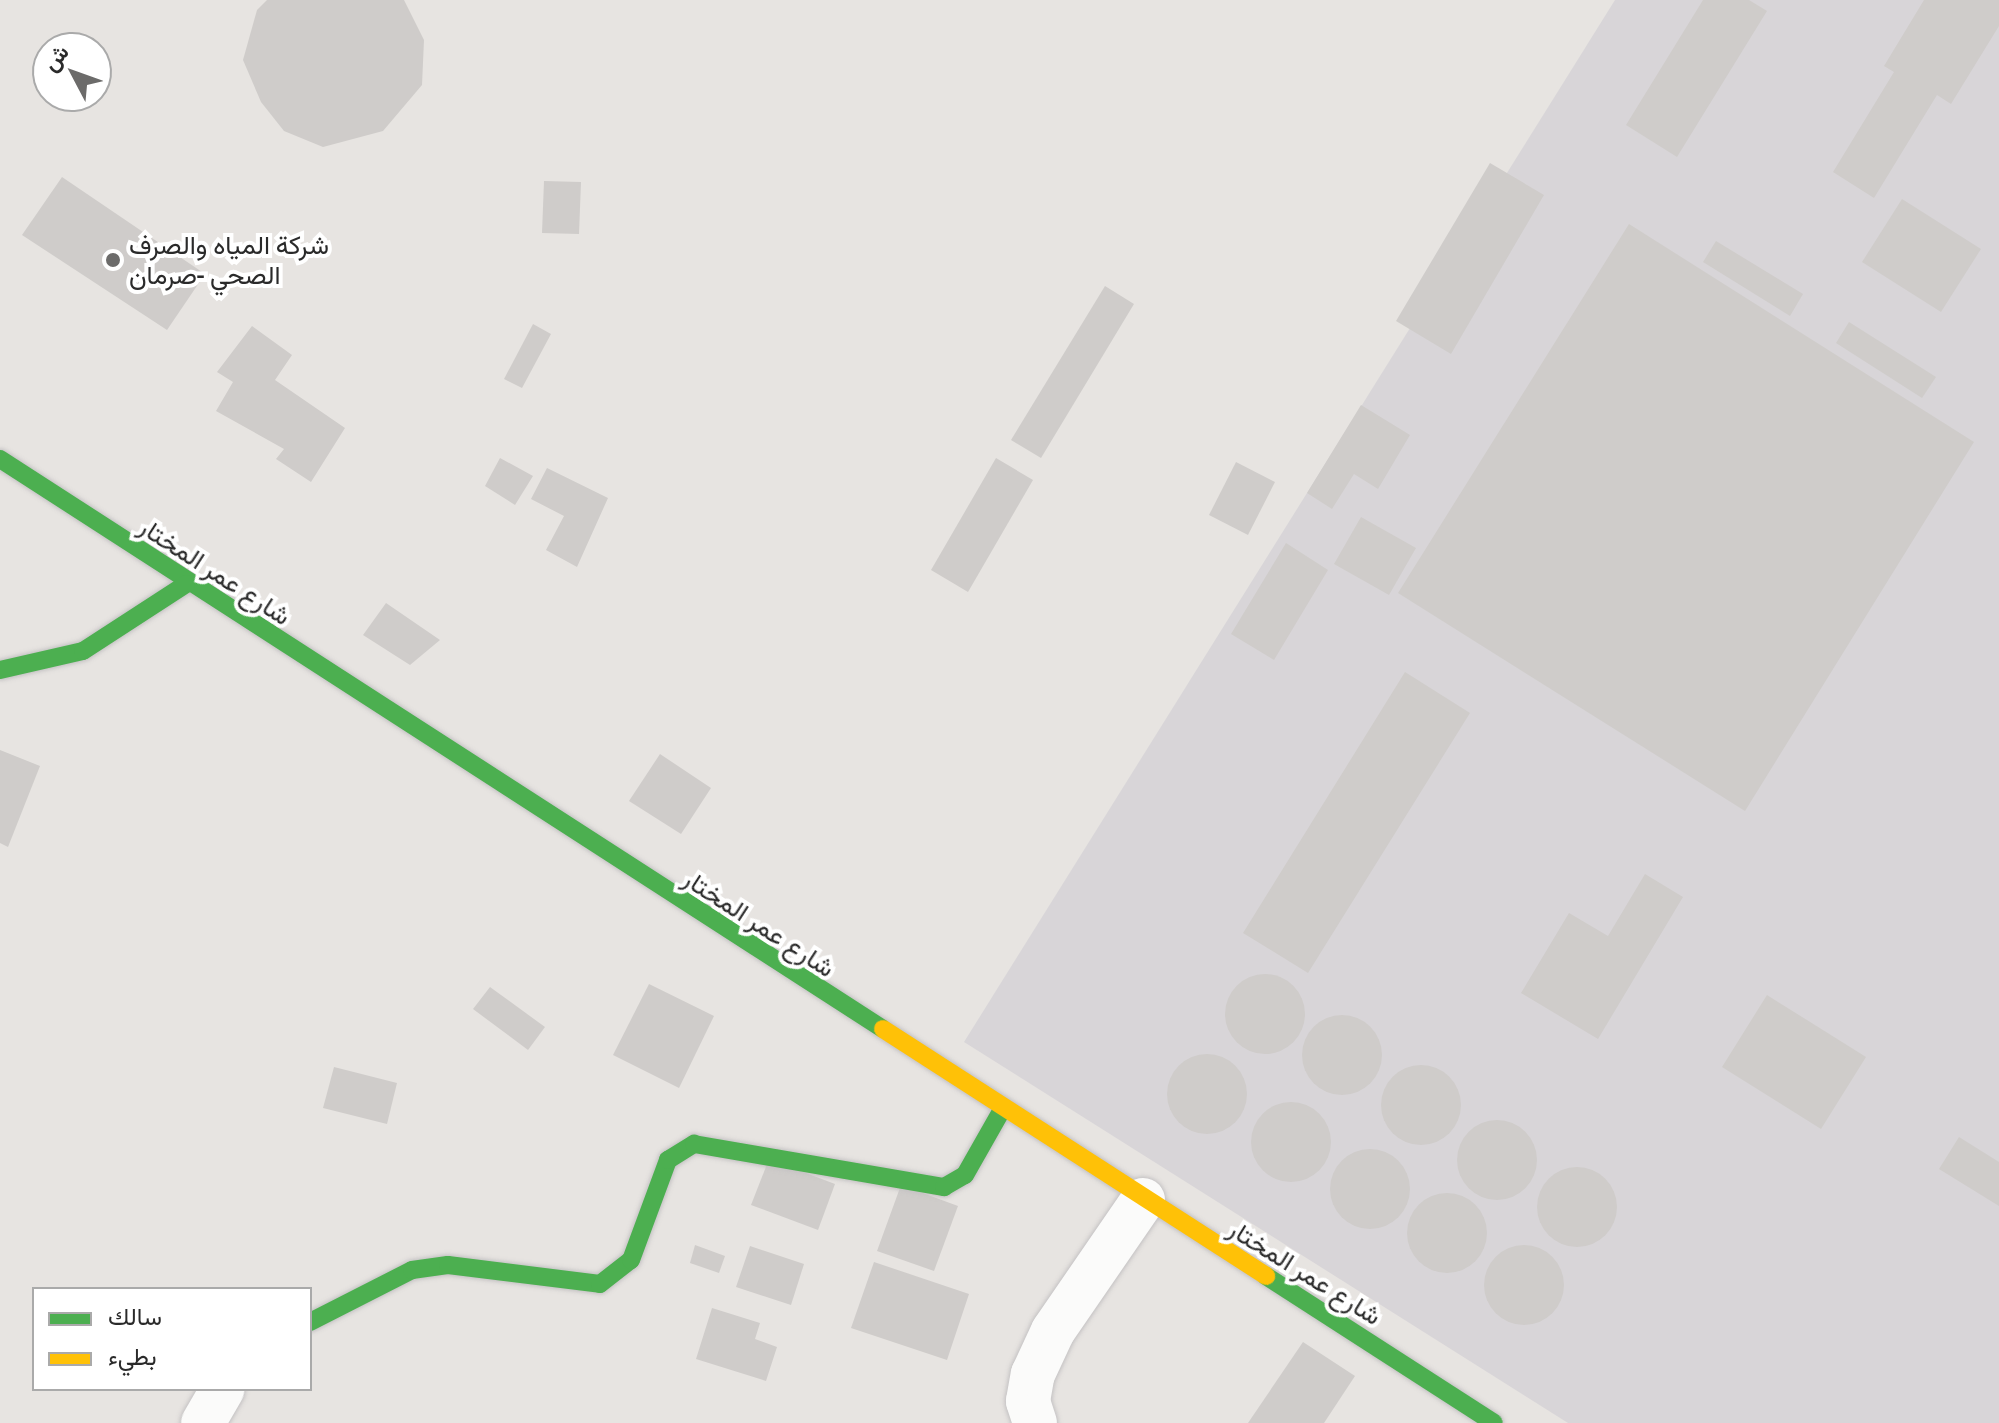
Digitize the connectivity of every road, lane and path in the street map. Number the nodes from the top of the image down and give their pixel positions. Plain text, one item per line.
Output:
1 (0, 459) edge
2 (186, 584) junction
3 (0, 670) edge
4 (1002, 1110) junction
5 (1143, 1200) junction
6 (312, 1321) edge
7 (222, 1391) edge
8 (203, 1423) edge
9 (1035, 1423) edge
10 (1494, 1423) edge

1 - 2 street, شارع عمر المختار
2 - 3 street
2 - 4 street, شارع عمر المختار
4 - 5 street, شارع عمر المختار
4 - 6 street
5 - 9 street
5 - 10 street, شارع عمر المختار
7 - 8 street

